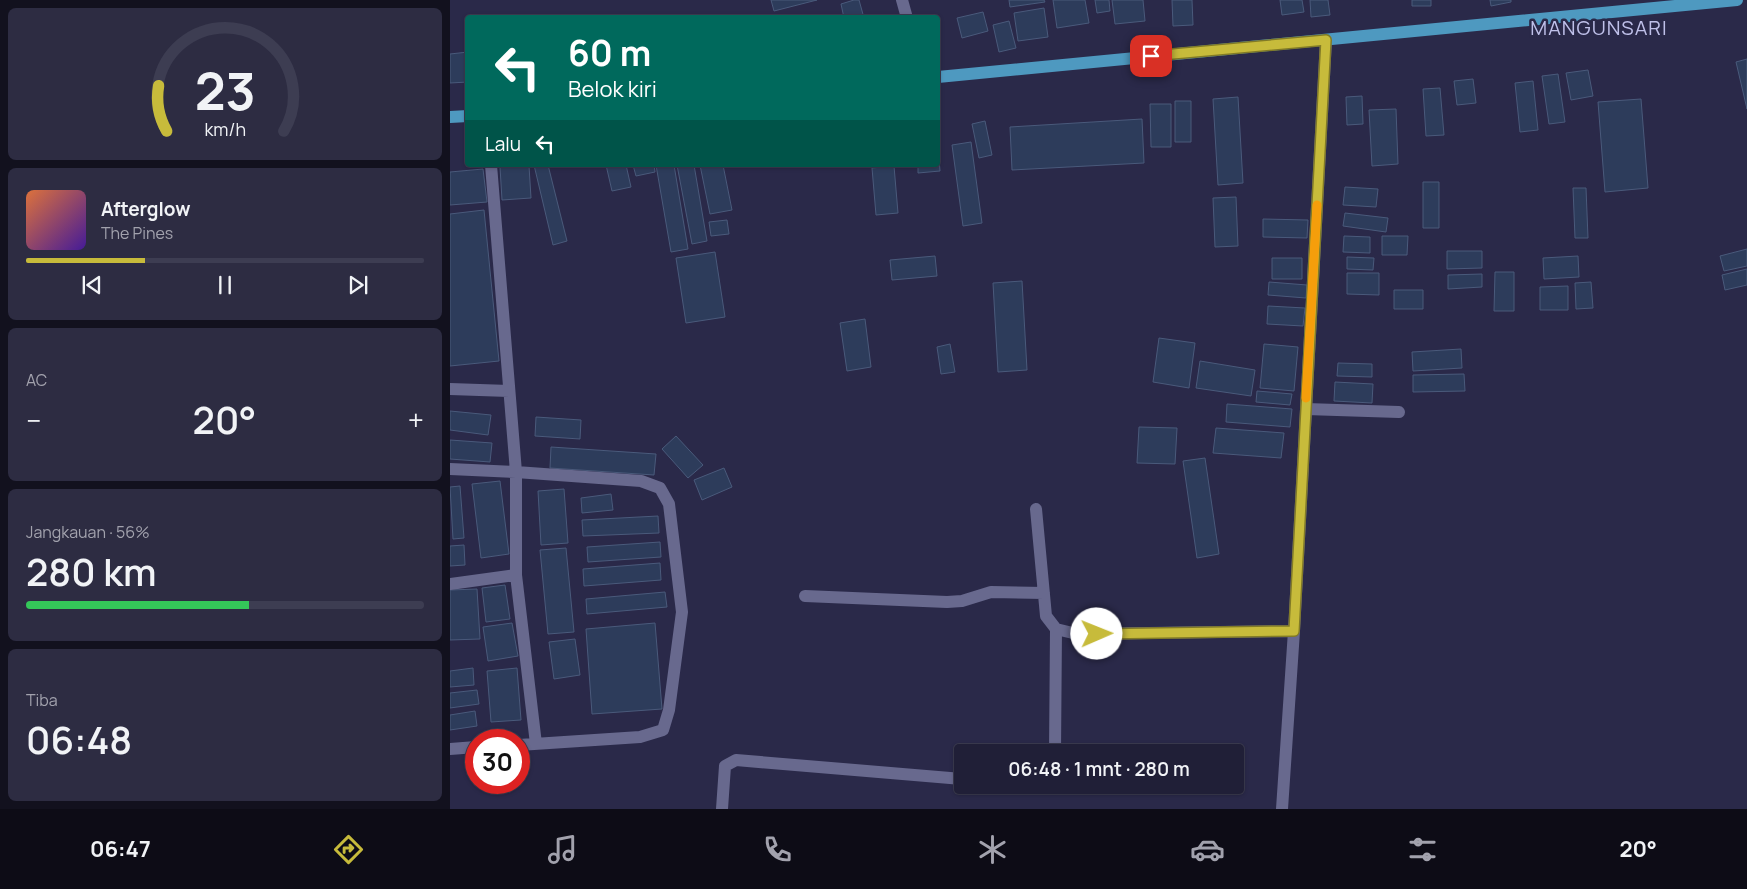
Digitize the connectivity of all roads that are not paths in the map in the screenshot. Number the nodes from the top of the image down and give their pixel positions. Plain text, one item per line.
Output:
1 (902, 0) edge
2 (1737, 0) edge
3 (906, 15) edge
4 (1326, 40) junction
5 (940, 77) edge
6 (465, 116) edge
7 (450, 117) edge
8 (491, 167) edge
9 (450, 390) edge
10 (509, 391) junction
11 (1306, 409) junction
12 (1399, 412) dead end
13 (450, 469) edge
14 (516, 472) junction
15 (1036, 509) dead end
16 (516, 575) junction
17 (450, 584) edge
18 (1044, 593) junction
19 (805, 596) dead end
20 (1056, 629) junction
21 (1294, 631) junction
22 (530, 744) edge
23 (536, 744) junction
24 (1055, 744) edge
25 (465, 748) edge
26 (450, 749) edge
27 (954, 778) edge
28 (722, 809) edge
29 (1282, 809) edge

1 - 3 street
2 - 4 main road
4 - 5 main road
4 - 11 street
6 - 7 main road
8 - 10 street
9 - 10 street
10 - 14 street
11 - 12 street
11 - 21 street
13 - 14 street
14 - 16 street
14 - 23 street
15 - 18 street
16 - 17 street
16 - 23 street
18 - 19 street
18 - 20 street
20 - 21 street
20 - 24 street
21 - 29 street
22 - 23 street
25 - 26 street
27 - 28 street

